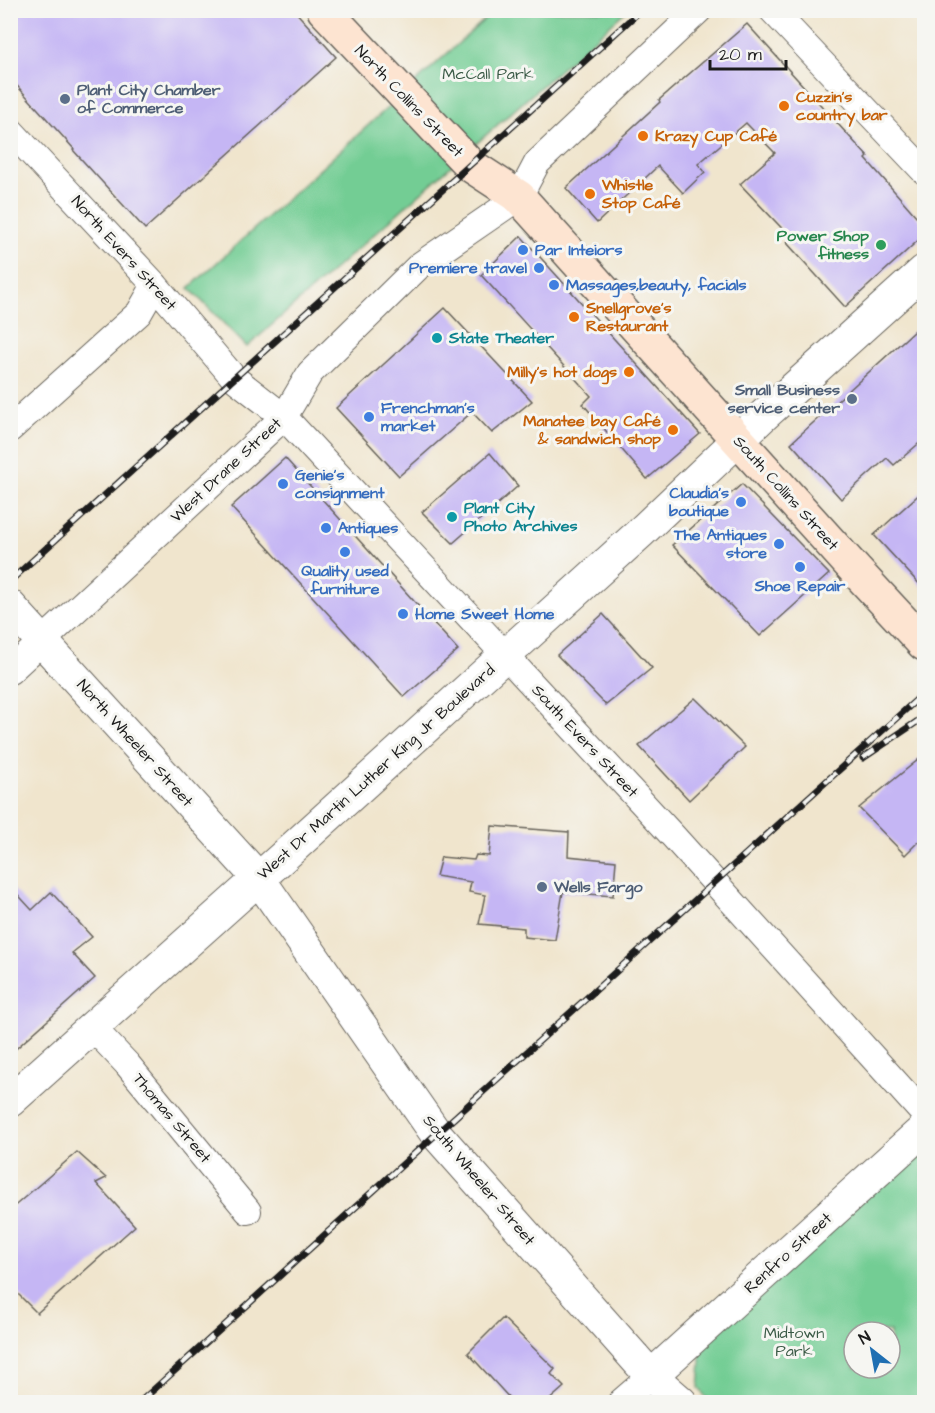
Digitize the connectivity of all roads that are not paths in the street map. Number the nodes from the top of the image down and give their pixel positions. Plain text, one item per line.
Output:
1 (324, 10) edge
2 (699, 10) edge
3 (772, 10) edge
4 (10, 130) edge
5 (470, 165) joint
6 (924, 171) edge
7 (519, 197) junction
8 (924, 271) edge
9 (155, 285) junction
10 (234, 378) joint
11 (284, 417) junction
12 (10, 429) edge
13 (737, 440) junction
14 (10, 606) edge
15 (42, 642) junction
16 (924, 644) edge
17 (504, 655) junction
18 (10, 671) edge
19 (259, 879) junction
20 (93, 1028) junction
21 (10, 1101) edge
22 (924, 1114) edge
23 (924, 1129) edge
24 (248, 1211) dead end
25 (651, 1377) junction
26 (621, 1402) edge
27 (681, 1402) edge

1 - 5 main road, North Collins Street
2 - 7 street
3 - 6 street
4 - 9 street, North Evers Street
5 - 7 main road, South Collins Street
7 - 11 street, West Drane Street
7 - 13 main road, South Collins Street
8 - 13 street, West Dr Martin Luther King Jr Boulevard
9 - 10 street, North Evers Street
9 - 12 street
10 - 11 street, South Evers Street
11 - 15 street, West Drane Street
11 - 17 street, South Evers Street
13 - 16 main road, South Collins Street
13 - 17 street, West Dr Martin Luther King Jr Boulevard
14 - 15 street, North Wheeler Street
15 - 18 street, West Drane Street
15 - 19 street, North Wheeler Street
17 - 19 street, West Dr Martin Luther King Jr Boulevard
17 - 22 street, South Evers Street
19 - 20 street, West Dr Martin Luther King Jr Boulevard
19 - 25 street, South Wheeler Street
20 - 21 street, West Dr Martin Luther King Jr Boulevard
20 - 24 street, Thomas Street
23 - 25 street, Renfro Street
25 - 26 street
25 - 27 street, South Wheeler Street

